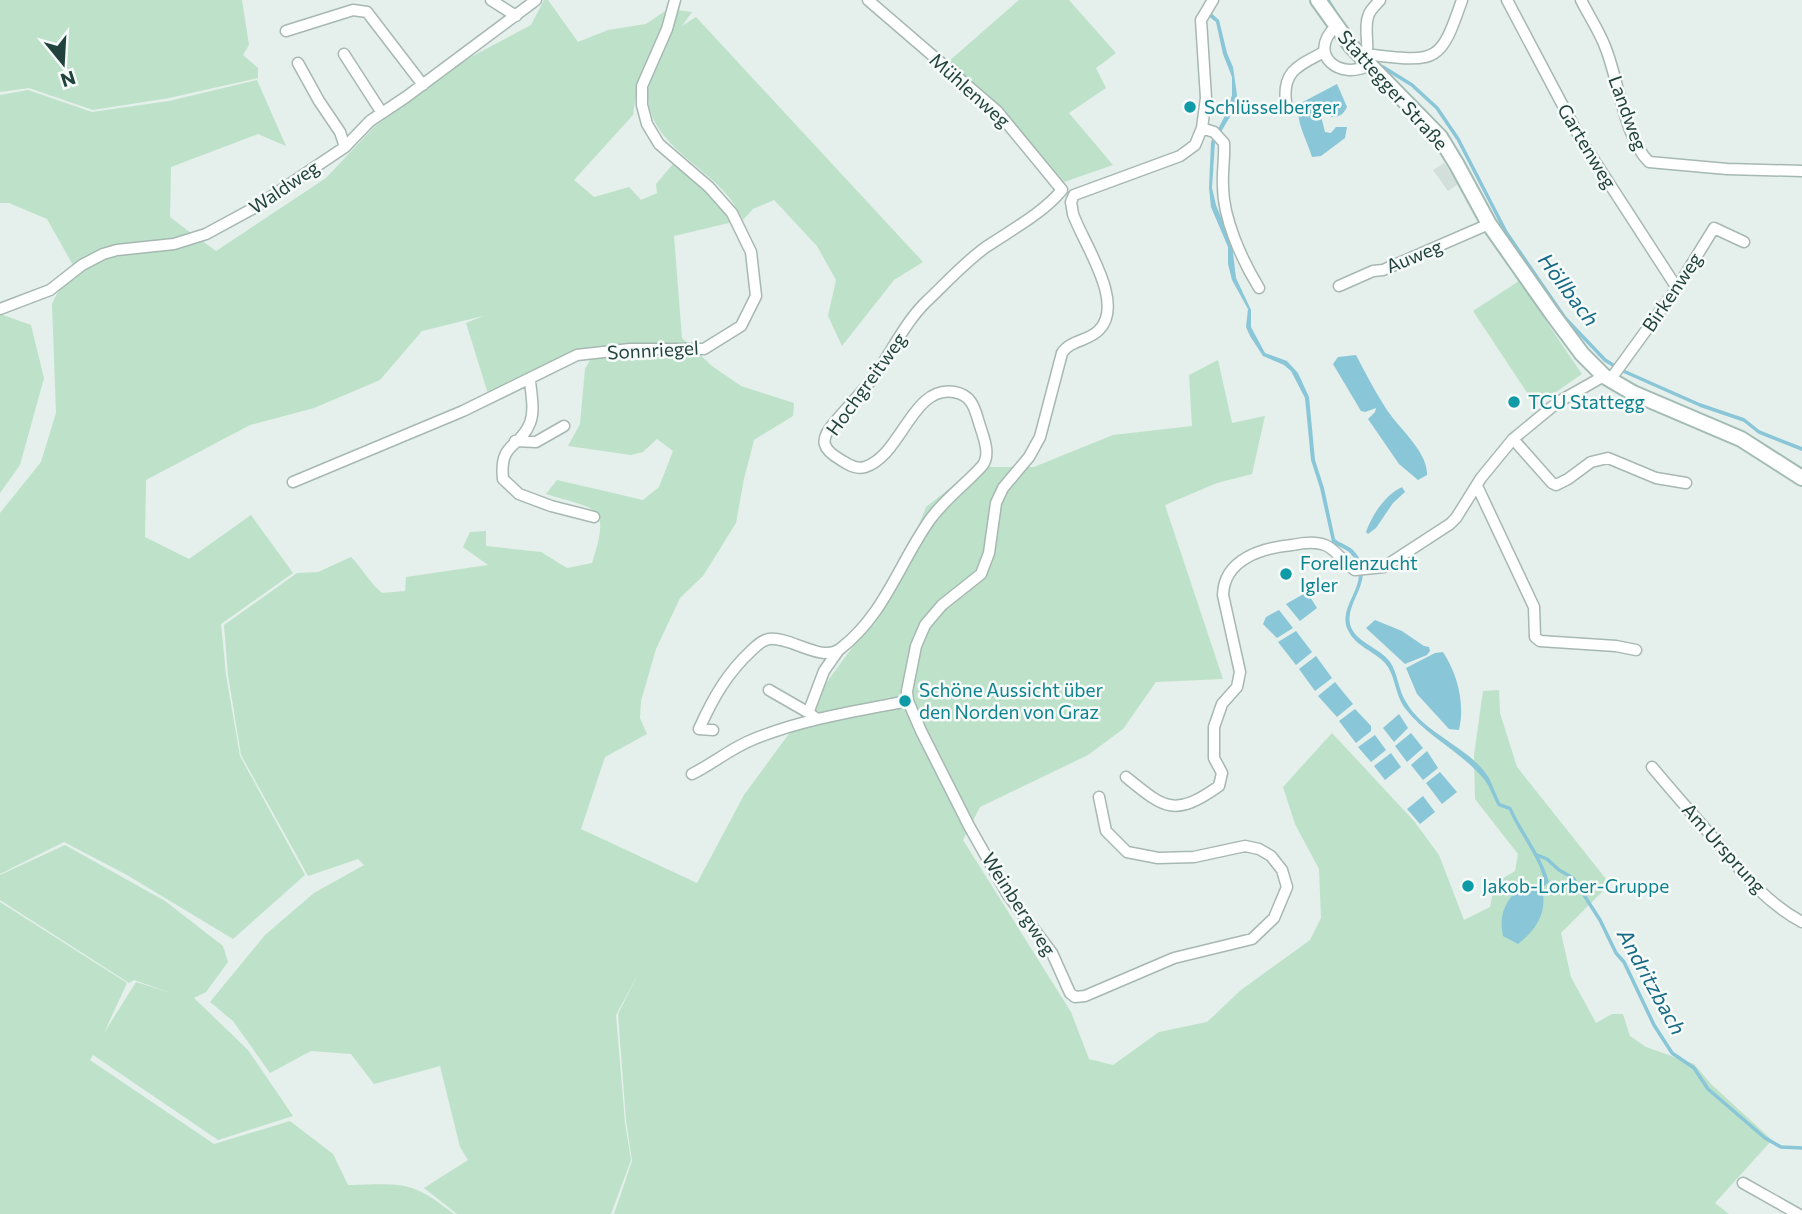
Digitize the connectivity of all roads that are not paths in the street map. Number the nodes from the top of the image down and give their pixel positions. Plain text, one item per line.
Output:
1 (491, 0) edge
2 (536, 0) edge
3 (675, 0) edge
4 (868, 0) edge
5 (1213, 0) edge
6 (1318, 0) edge
7 (1380, 0) edge
8 (1462, 0) edge
9 (1507, 0) edge
10 (1581, 0) edge
11 (516, 16) junction
12 (1335, 27) junction
13 (286, 31) dead end
14 (1324, 52) junction
15 (344, 54) dead end
16 (298, 63) dead end
17 (1367, 64) junction
18 (423, 85) junction
19 (1286, 102) dead end
20 (382, 113) junction
21 (1202, 128) junction
22 (345, 147) junction
23 (1802, 171) edge
24 (1062, 190) junction
25 (1074, 195) junction
26 (1489, 224) junction
27 (1744, 242) dead end
28 (1339, 286) dead end
29 (1259, 288) dead end
30 (1677, 288) junction
31 (0, 309) edge
32 (1607, 378) junction
33 (530, 380) junction
34 (564, 426) dead end
35 (1513, 439) junction
36 (515, 441) junction
37 (1802, 478) edge
38 (293, 482) dead end
39 (1686, 483) dead end
40 (1477, 486) junction
41 (594, 517) dead end
42 (1636, 650) dead end
43 (838, 651) junction
44 (769, 690) dead end
45 (908, 701) junction
46 (813, 716) junction
47 (713, 730) dead end
48 (1652, 767) dead end
49 (692, 774) dead end
50 (1126, 776) dead end
51 (1099, 797) dead end
52 (1802, 922) edge
53 (1742, 1183) dead end
54 (1798, 1214) edge

1 - 11 street
2 - 11 street, Waldweg
3 - 33 street, Sonnriegel
4 - 24 street, Mühlenweg
5 - 21 street
6 - 12 main road, Stattegger Straße
7 - 17 street
8 - 17 street
9 - 30 street, Gartenweg
10 - 23 street, Landweg
11 - 18 street, Waldweg
12 - 14 street
12 - 17 main road, Stattegger Straße
13 - 18 street
14 - 17 street
14 - 19 street
15 - 20 street
16 - 22 street
17 - 26 main road, Stattegger Straße
18 - 20 street, Waldweg
20 - 22 street, Waldweg
21 - 25 street
21 - 29 street
22 - 31 street, Waldweg
24 - 25 street
24 - 43 street, Hochgreitweg
25 - 45 street
26 - 28 street, Auweg
26 - 32 main road, Stattegger Straße
27 - 30 street, Birkenweg
30 - 32 street, Birkenweg
32 - 35 street
32 - 37 main road, Stattegger Straße
33 - 36 street
33 - 38 street, Sonnriegel
34 - 36 street
35 - 39 street
35 - 40 street
36 - 41 street
40 - 42 street
40 - 50 street
43 - 46 street, Hochgreitweg
43 - 47 street
44 - 46 street
45 - 46 street
45 - 51 street, Weinbergweg
46 - 49 street
48 - 52 street, Am Ursprung
53 - 54 street

